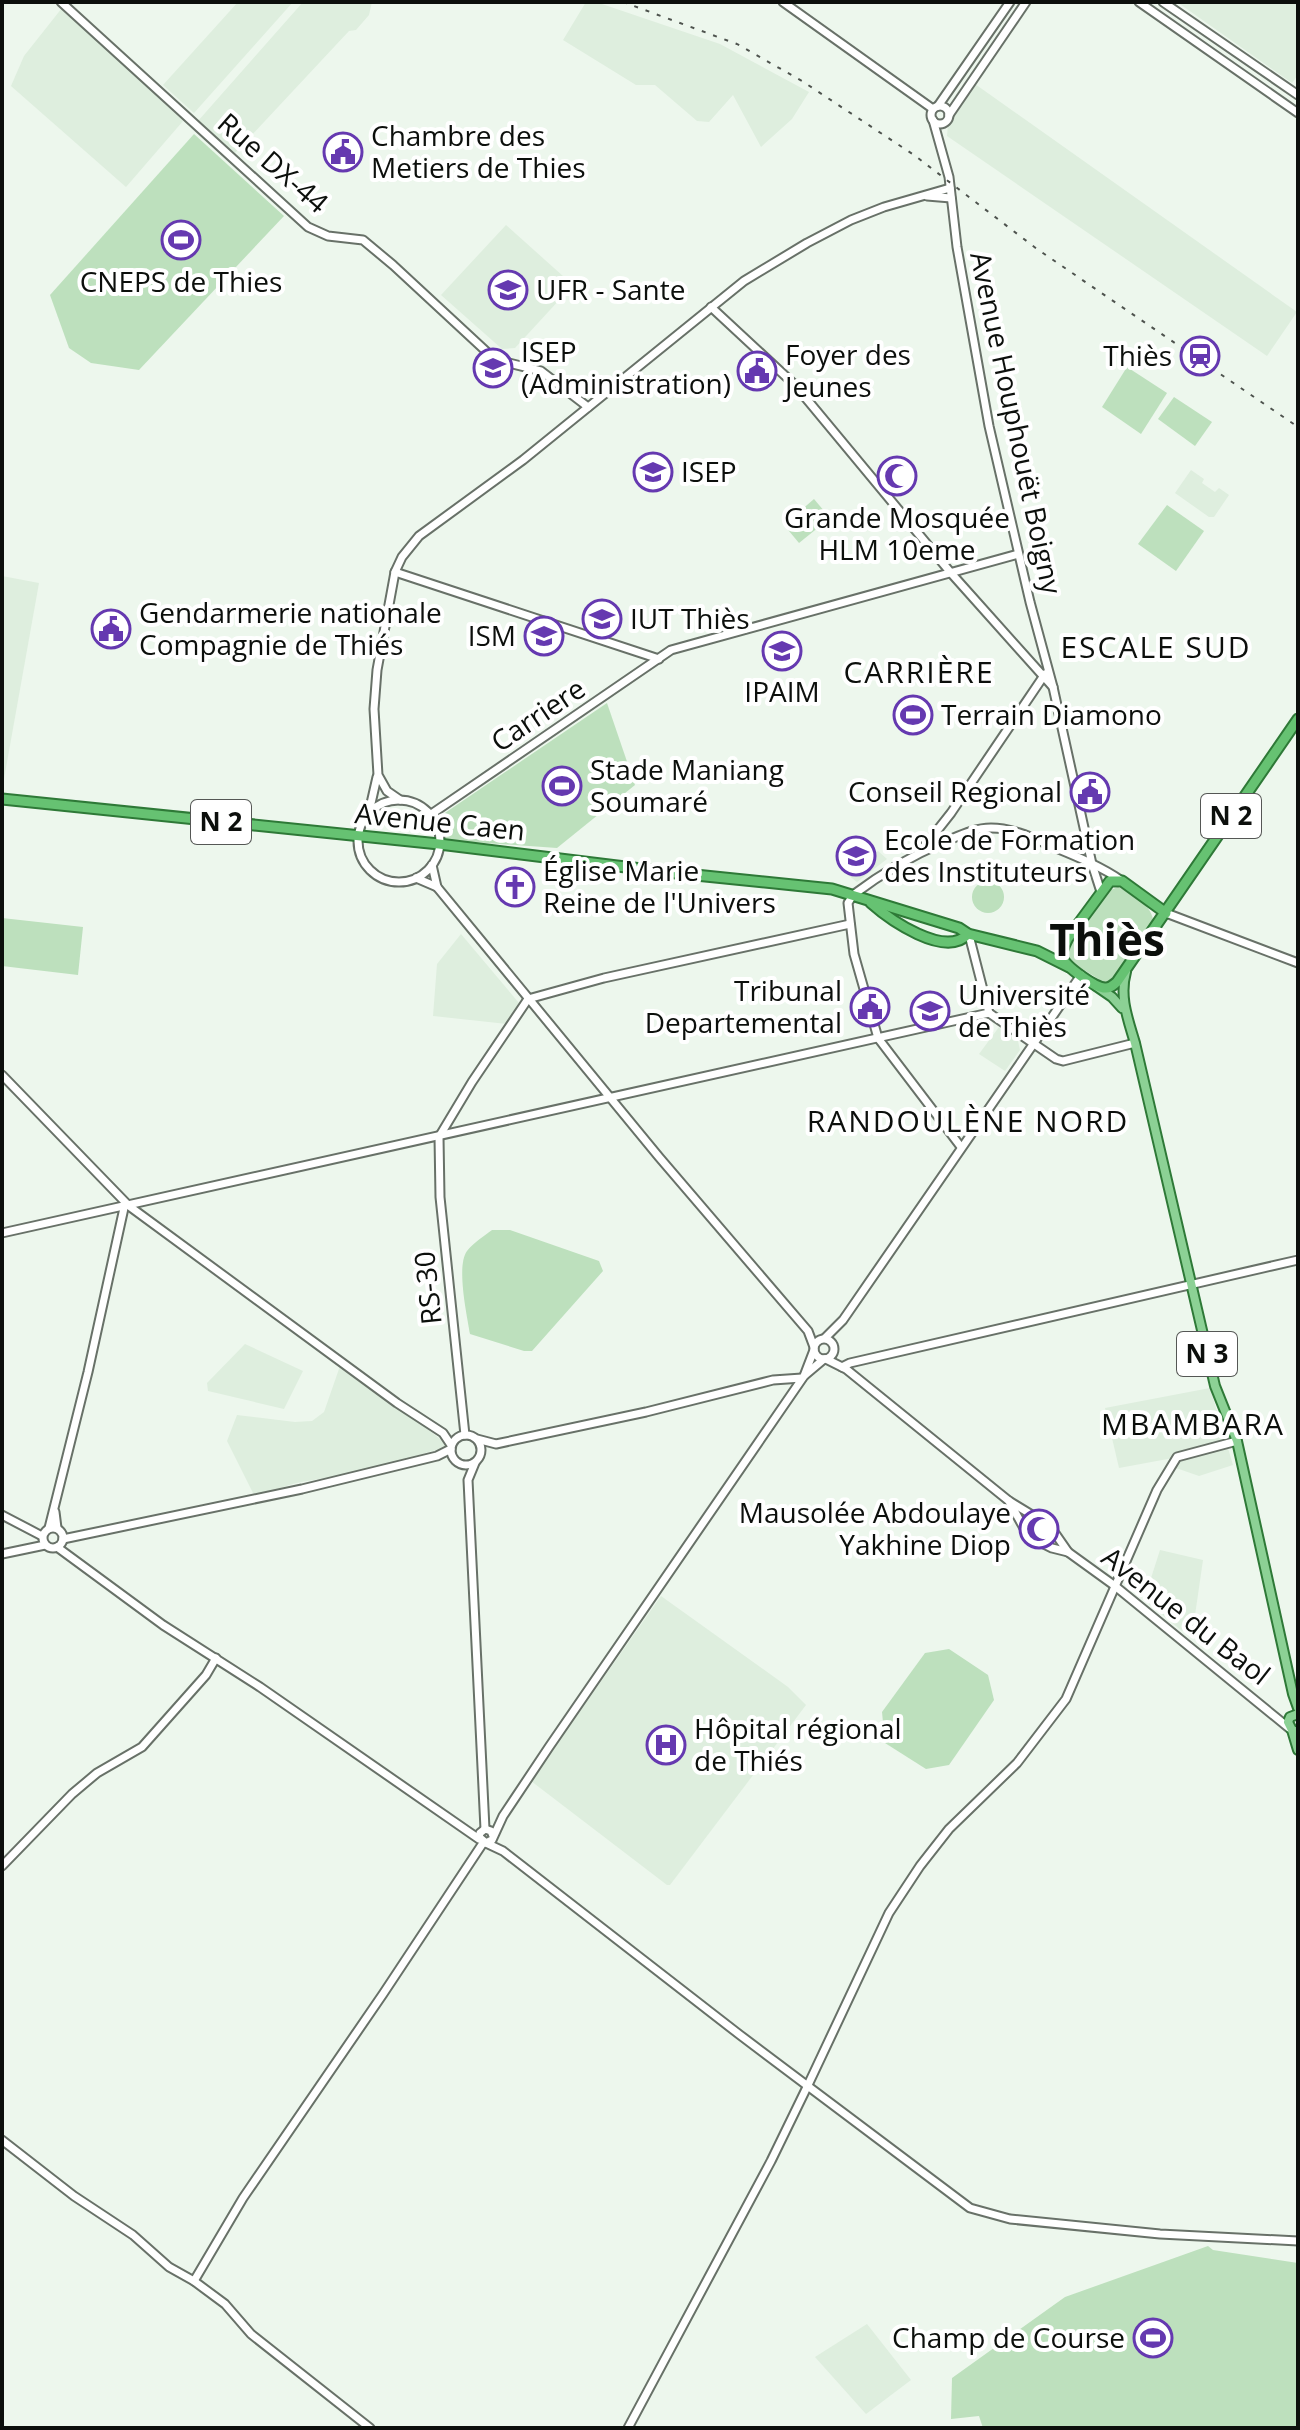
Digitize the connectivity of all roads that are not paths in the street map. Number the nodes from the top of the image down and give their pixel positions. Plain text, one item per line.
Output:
1 (61, 2) edge
2 (783, 2) edge
3 (1010, 2) edge
4 (1026, 2) edge
5 (1139, 2) edge
6 (1163, 2) edge
7 (1298, 95) edge
8 (935, 108) junction
9 (1298, 113) edge
10 (947, 119) junction
11 (933, 120) junction
12 (941, 145) junction
13 (950, 188) junction
14 (927, 196) junction
15 (951, 198) junction
16 (711, 307) junction
17 (588, 407) junction
18 (1018, 554) junction
19 (395, 572) junction
20 (951, 573) junction
21 (659, 659) junction
22 (1048, 668) junction
23 (1044, 677) junction
24 (1053, 687) junction
25 (1298, 719) edge
26 (378, 775) junction
27 (2, 799) edge
28 (400, 800) junction
29 (369, 812) junction
30 (430, 815) junction
31 (358, 835) junction
32 (439, 844) junction
33 (921, 851) junction
34 (1092, 864) junction
35 (432, 865) junction
36 (416, 878) junction
37 (1122, 881) junction
38 (437, 887) junction
39 (1101, 892) junction
40 (853, 895) junction
41 (871, 903) junction
42 (1166, 913) junction
43 (850, 924) junction
44 (968, 935) junction
45 (1068, 938) junction
46 (1037, 951) junction
47 (1298, 963) edge
48 (1069, 967) junction
49 (1127, 968) junction
50 (1081, 975) junction
51 (1094, 984) junction
52 (528, 999) junction
53 (1126, 1012) junction
54 (989, 1013) junction
55 (878, 1038) junction
56 (1135, 1043) junction
57 (1033, 1044) junction
58 (2, 1075) edge
59 (610, 1098) junction
60 (439, 1137) junction
61 (961, 1147) junction
62 (126, 1207) junction
63 (2, 1233) edge
64 (1298, 1260) edge
65 (1191, 1285) junction
66 (843, 1320) junction
67 (808, 1331) junction
68 (824, 1338) junction
69 (814, 1348) junction
70 (835, 1348) junction
71 (825, 1359) junction
72 (844, 1367) junction
73 (803, 1377) junction
74 (443, 1433) junction
75 (462, 1435) junction
76 (477, 1439) junction
77 (1237, 1441) junction
78 (496, 1444) junction
79 (451, 1447) junction
80 (437, 1456) junction
81 (477, 1460) junction
82 (456, 1462) junction
83 (468, 1480) junction
84 (1009, 1501) junction
85 (2, 1515) edge
86 (53, 1537) junction
87 (1068, 1552) junction
88 (2, 1554) edge
89 (1115, 1586) junction
90 (216, 1658) junction
91 (1293, 1694) junction
92 (1298, 1708) edge
93 (1275, 1715) junction
94 (1294, 1715) edge
95 (1293, 1730) edge
96 (1298, 1750) edge
97 (503, 1816) junction
98 (466, 1829) junction
99 (485, 1829) junction
100 (487, 1840) junction
101 (2, 1866) edge
102 (808, 2085) junction
103 (2, 2140) edge
104 (1297, 2240) edge
105 (194, 2281) junction
106 (370, 2428) edge
107 (628, 2428) edge

1 - 17 street, Rue DX-44
2 - 8 street
3 - 8 street
4 - 10 street
5 - 9 street
6 - 7 street
8 - 10 street
8 - 11 street
10 - 11 street
10 - 12 street
11 - 12 street, Avenue Houphouët Boigny
12 - 13 street, Avenue Houphouët Boigny
13 - 14 street
13 - 15 street, Avenue Houphouët Boigny
14 - 15 street
14 - 16 street
15 - 18 street, Avenue Houphouët Boigny
16 - 17 street
16 - 20 street
17 - 19 street
18 - 20 street
18 - 22 street, Avenue Houphouët Boigny
19 - 21 street
19 - 26 street
20 - 21 street, Carriere
20 - 23 street
21 - 30 street, Carriere
22 - 23 street
22 - 24 street, Avenue Houphouët Boigny
23 - 24 street
23 - 33 street
24 - 34 street, Avenue Houphouët Boigny
25 - 42 highway, N 2
26 - 28 street
26 - 29 street
27 - 31 highway, Avenue Caen / N 2
28 - 29 street
28 - 30 street
29 - 31 street
30 - 32 street
31 - 32 highway, Avenue Caen / N 2
31 - 36 street
32 - 35 street
32 - 40 highway, Avenue Caen / N 2
33 - 34 street
33 - 40 street
34 - 37 street
34 - 39 street, Avenue Houphouët Boigny
35 - 36 street
35 - 38 street
36 - 38 street
37 - 39 highway
37 - 42 highway
38 - 52 street
39 - 45 highway
40 - 41 highway, Avenue Caen / N 2
40 - 43 street
41 - 44 highway, Avenue Caen / N 2
41 - 44 highway, Avenue Caen / N 2
42 - 47 street
42 - 49 highway
43 - 52 street
43 - 55 street
44 - 46 highway, Avenue Caen / N 2
44 - 54 street
45 - 46 highway
45 - 48 highway
46 - 48 highway, N 2
48 - 50 highway
49 - 51 highway
49 - 53 main road, N 3
50 - 51 highway
50 - 57 street
51 - 53 main road
52 - 59 street
52 - 60 street
53 - 56 main road, N 3
54 - 55 street
54 - 57 street
55 - 59 street
55 - 61 street
56 - 57 street
56 - 65 main road, N 3
57 - 61 street
58 - 62 street
59 - 60 street
59 - 67 street
60 - 62 street
60 - 75 street, RS-30
61 - 66 street
62 - 63 street
62 - 74 street
62 - 86 street
64 - 65 street
65 - 72 street
65 - 77 main road, N 3
66 - 68 street
66 - 70 street
67 - 68 street
67 - 69 street
68 - 69 street
68 - 70 street
69 - 71 street
69 - 73 street
70 - 71 street
70 - 72 street
71 - 72 street
71 - 73 street
72 - 84 street, Avenue du Baol
73 - 78 street
73 - 97 street
74 - 75 street
74 - 79 street
75 - 76 street
75 - 79 street
76 - 78 street
76 - 81 street
77 - 89 street
77 - 91 main road, N 3
78 - 81 street
79 - 80 street
79 - 82 street
80 - 82 street
80 - 86 street
81 - 82 street
81 - 83 street
82 - 83 street
83 - 99 street
84 - 87 street, Avenue du Baol
84 - 87 street, Avenue du Baol
85 - 86 street
86 - 88 street
86 - 90 street
87 - 89 street, Avenue du Baol
89 - 93 street, Avenue du Baol
89 - 102 street
90 - 98 street
90 - 101 street
91 - 92 main road, N 3
91 - 94 main road, N 3
93 - 94 street
93 - 95 street, Avenue du Baol
94 - 95 main road
95 - 96 main road
97 - 99 street
97 - 100 street
98 - 99 street
98 - 100 street
99 - 100 street
100 - 102 street
100 - 105 street
102 - 104 street
102 - 107 street
103 - 105 street
105 - 106 street

